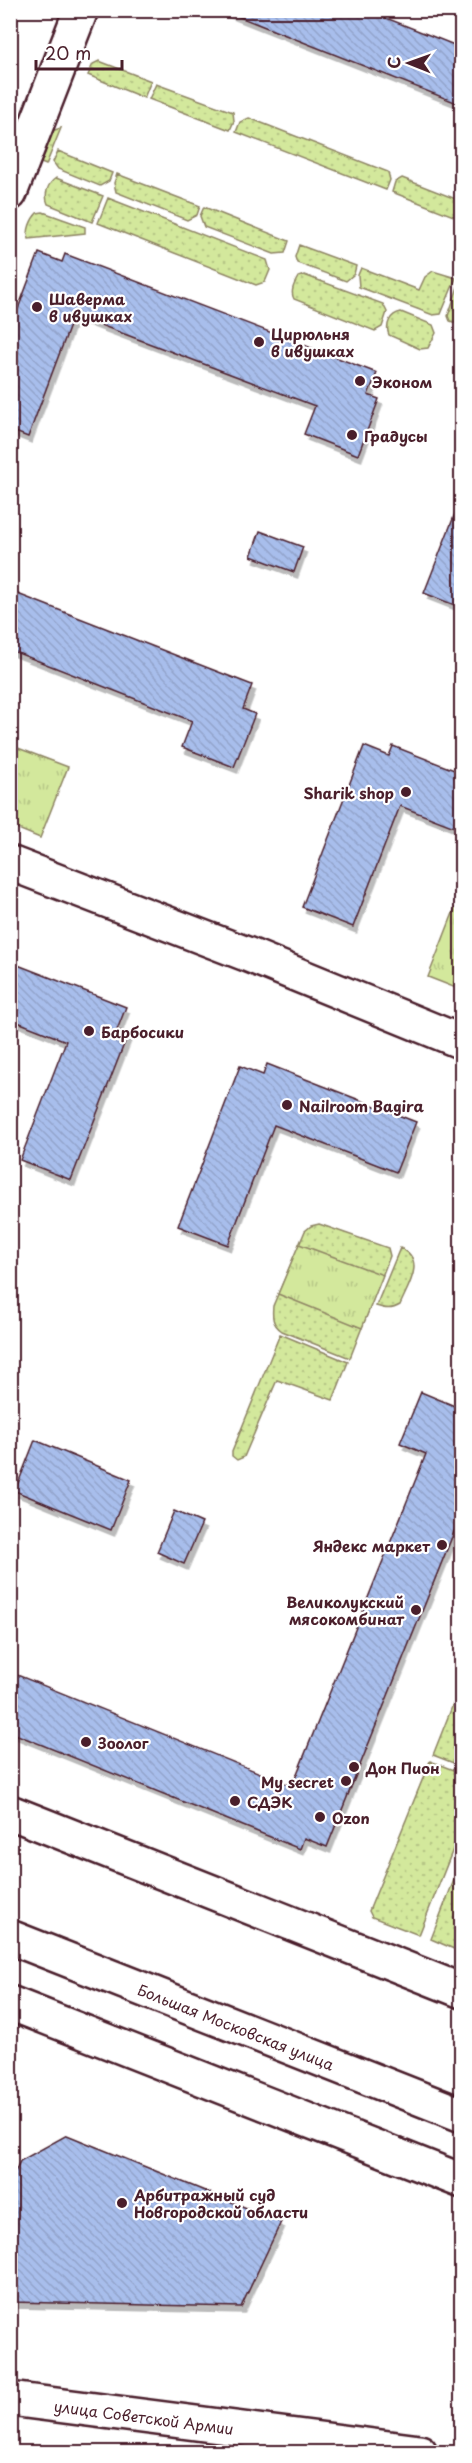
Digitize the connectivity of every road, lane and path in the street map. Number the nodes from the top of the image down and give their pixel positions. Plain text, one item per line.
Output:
1 (81, 10) edge
2 (10, 193) edge
3 (10, 863) edge
4 (462, 1042) edge
5 (10, 1812) edge
6 (10, 1937) edge
7 (462, 1991) edge
8 (10, 2003) edge
9 (462, 2115) edge
10 (462, 2181) edge
11 (10, 2399) edge
12 (420, 2452) edge

1 - 2 street
3 - 4 street
5 - 7 street
6 - 9 street, Большая Московская улица
8 - 10 street
11 - 12 street, улица Советской Армии

